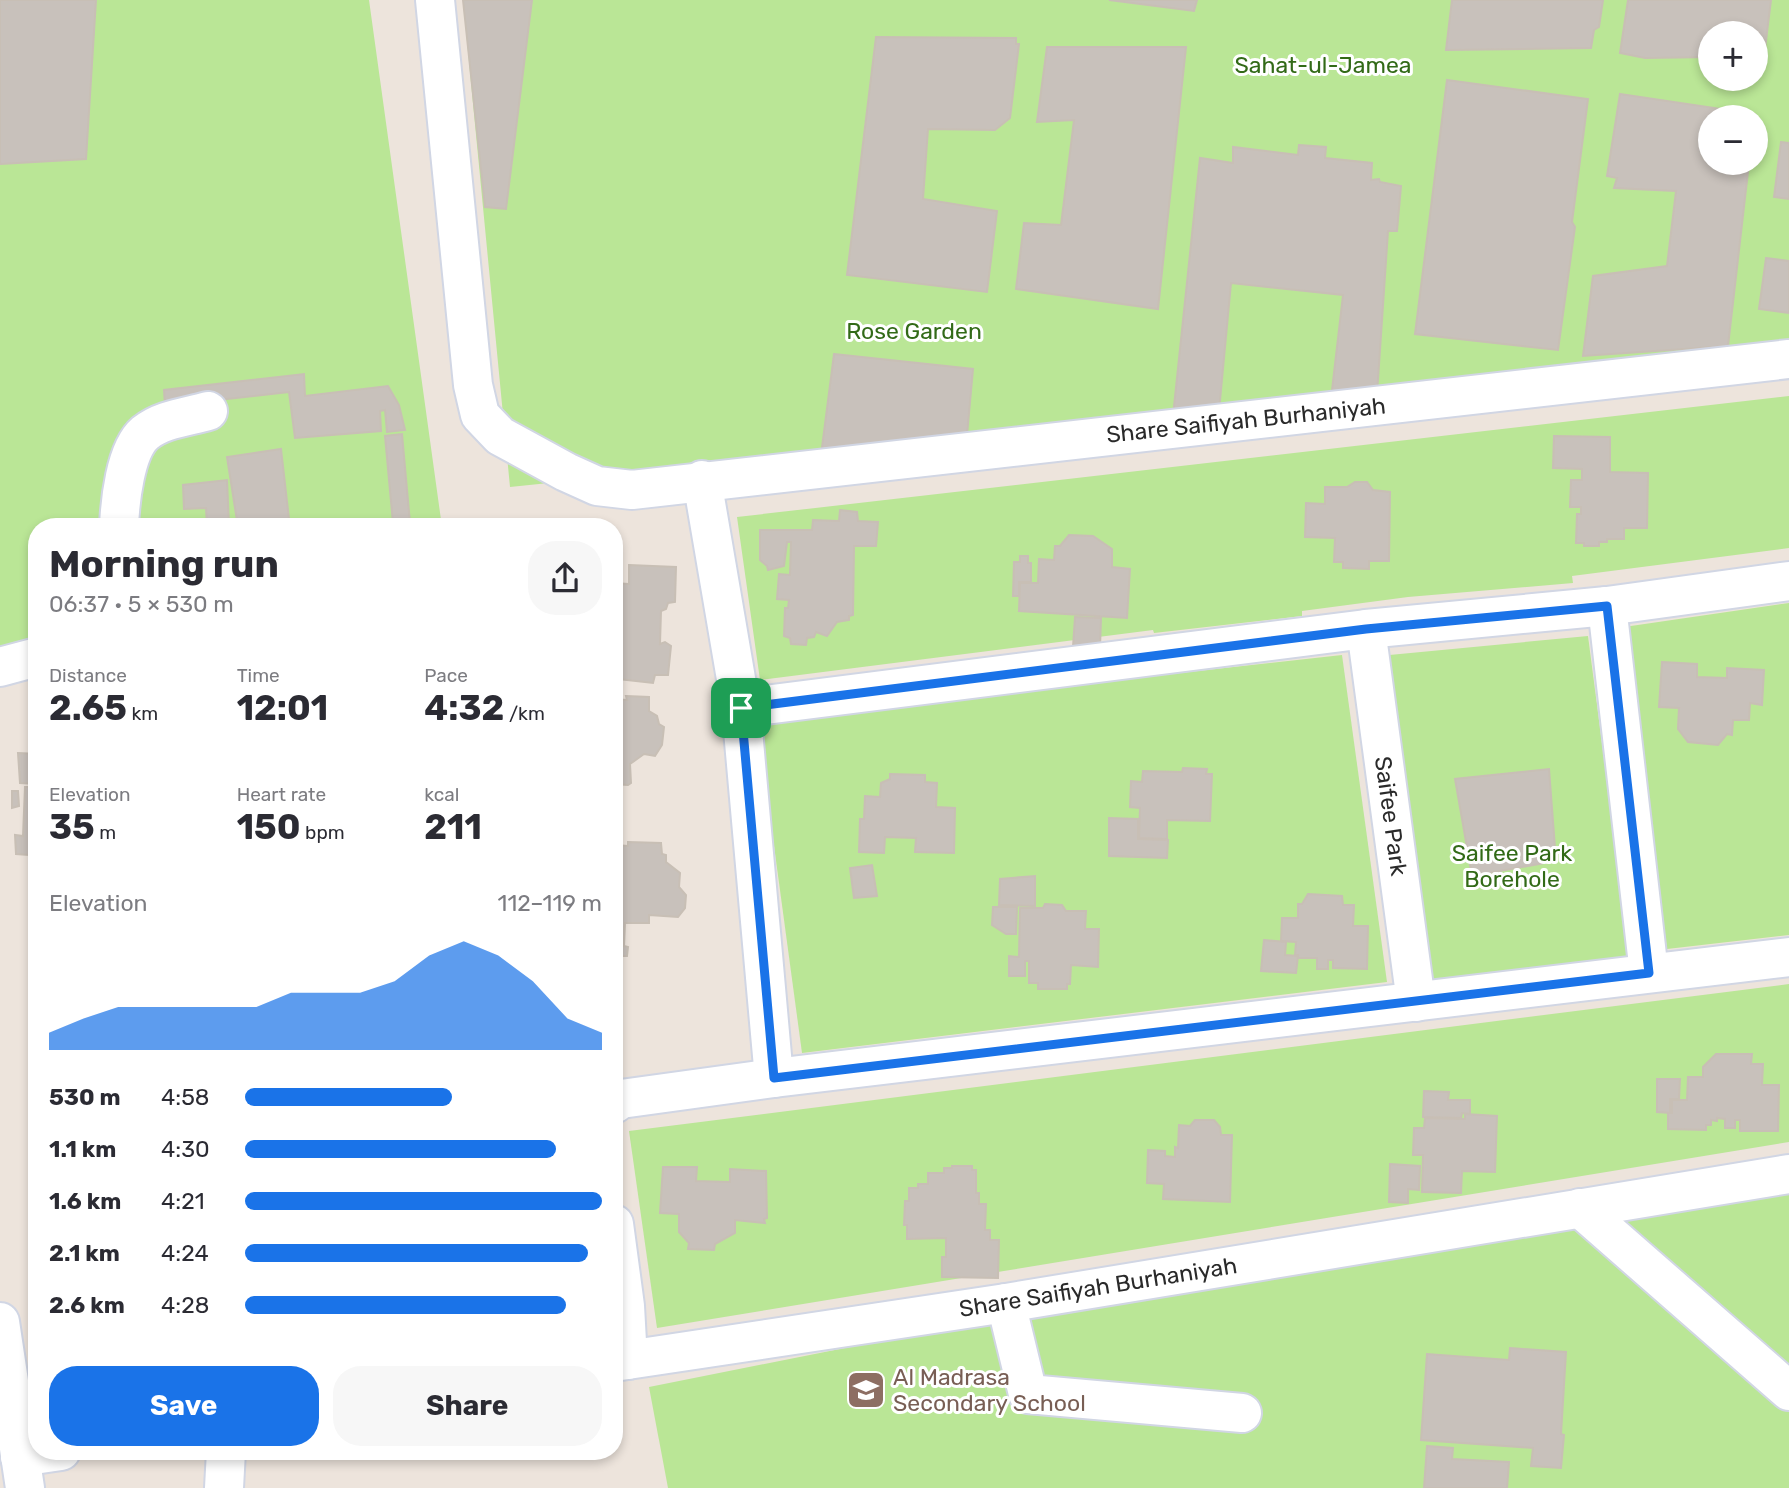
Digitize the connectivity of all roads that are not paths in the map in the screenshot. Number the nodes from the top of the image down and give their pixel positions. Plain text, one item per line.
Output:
1 (435, 0) edge
2 (1789, 359) edge
3 (208, 411) dead end
4 (702, 480) junction
5 (119, 518) edge
6 (1789, 582) edge
7 (1607, 606) junction
8 (1366, 629) junction
9 (28, 659) edge
10 (0, 667) edge
11 (741, 708) junction
12 (1789, 957) edge
13 (1649, 973) junction
14 (1416, 1002) junction
15 (774, 1078) junction
16 (623, 1099) edge
17 (1789, 1174) edge
18 (1580, 1208) junction
19 (623, 1291) edge
20 (1006, 1303) junction
21 (0, 1322) edge
22 (623, 1334) edge
23 (623, 1361) edge
24 (1789, 1391) edge
25 (5, 1398) edge
26 (1242, 1413) dead end
27 (45, 1460) edge
28 (226, 1460) edge
29 (22, 1473) edge
30 (224, 1488) edge

1 - 4 street, Share Saifiyah Burhaniyah
2 - 4 street, Share Saifiyah Burhaniyah
3 - 5 street
4 - 11 street
6 - 7 street
7 - 8 street
7 - 13 street
8 - 11 street
8 - 14 street, Saifee Park
9 - 10 street
11 - 15 street
12 - 13 street
13 - 14 street
14 - 15 street
15 - 16 street
17 - 18 street, Share Saifiyah Burhaniyah
18 - 20 street, Share Saifiyah Burhaniyah
18 - 24 street
19 - 22 street
20 - 23 street, Share Saifiyah Burhaniyah
20 - 26 street
21 - 25 street
25 - 29 street
27 - 29 street
28 - 30 street

